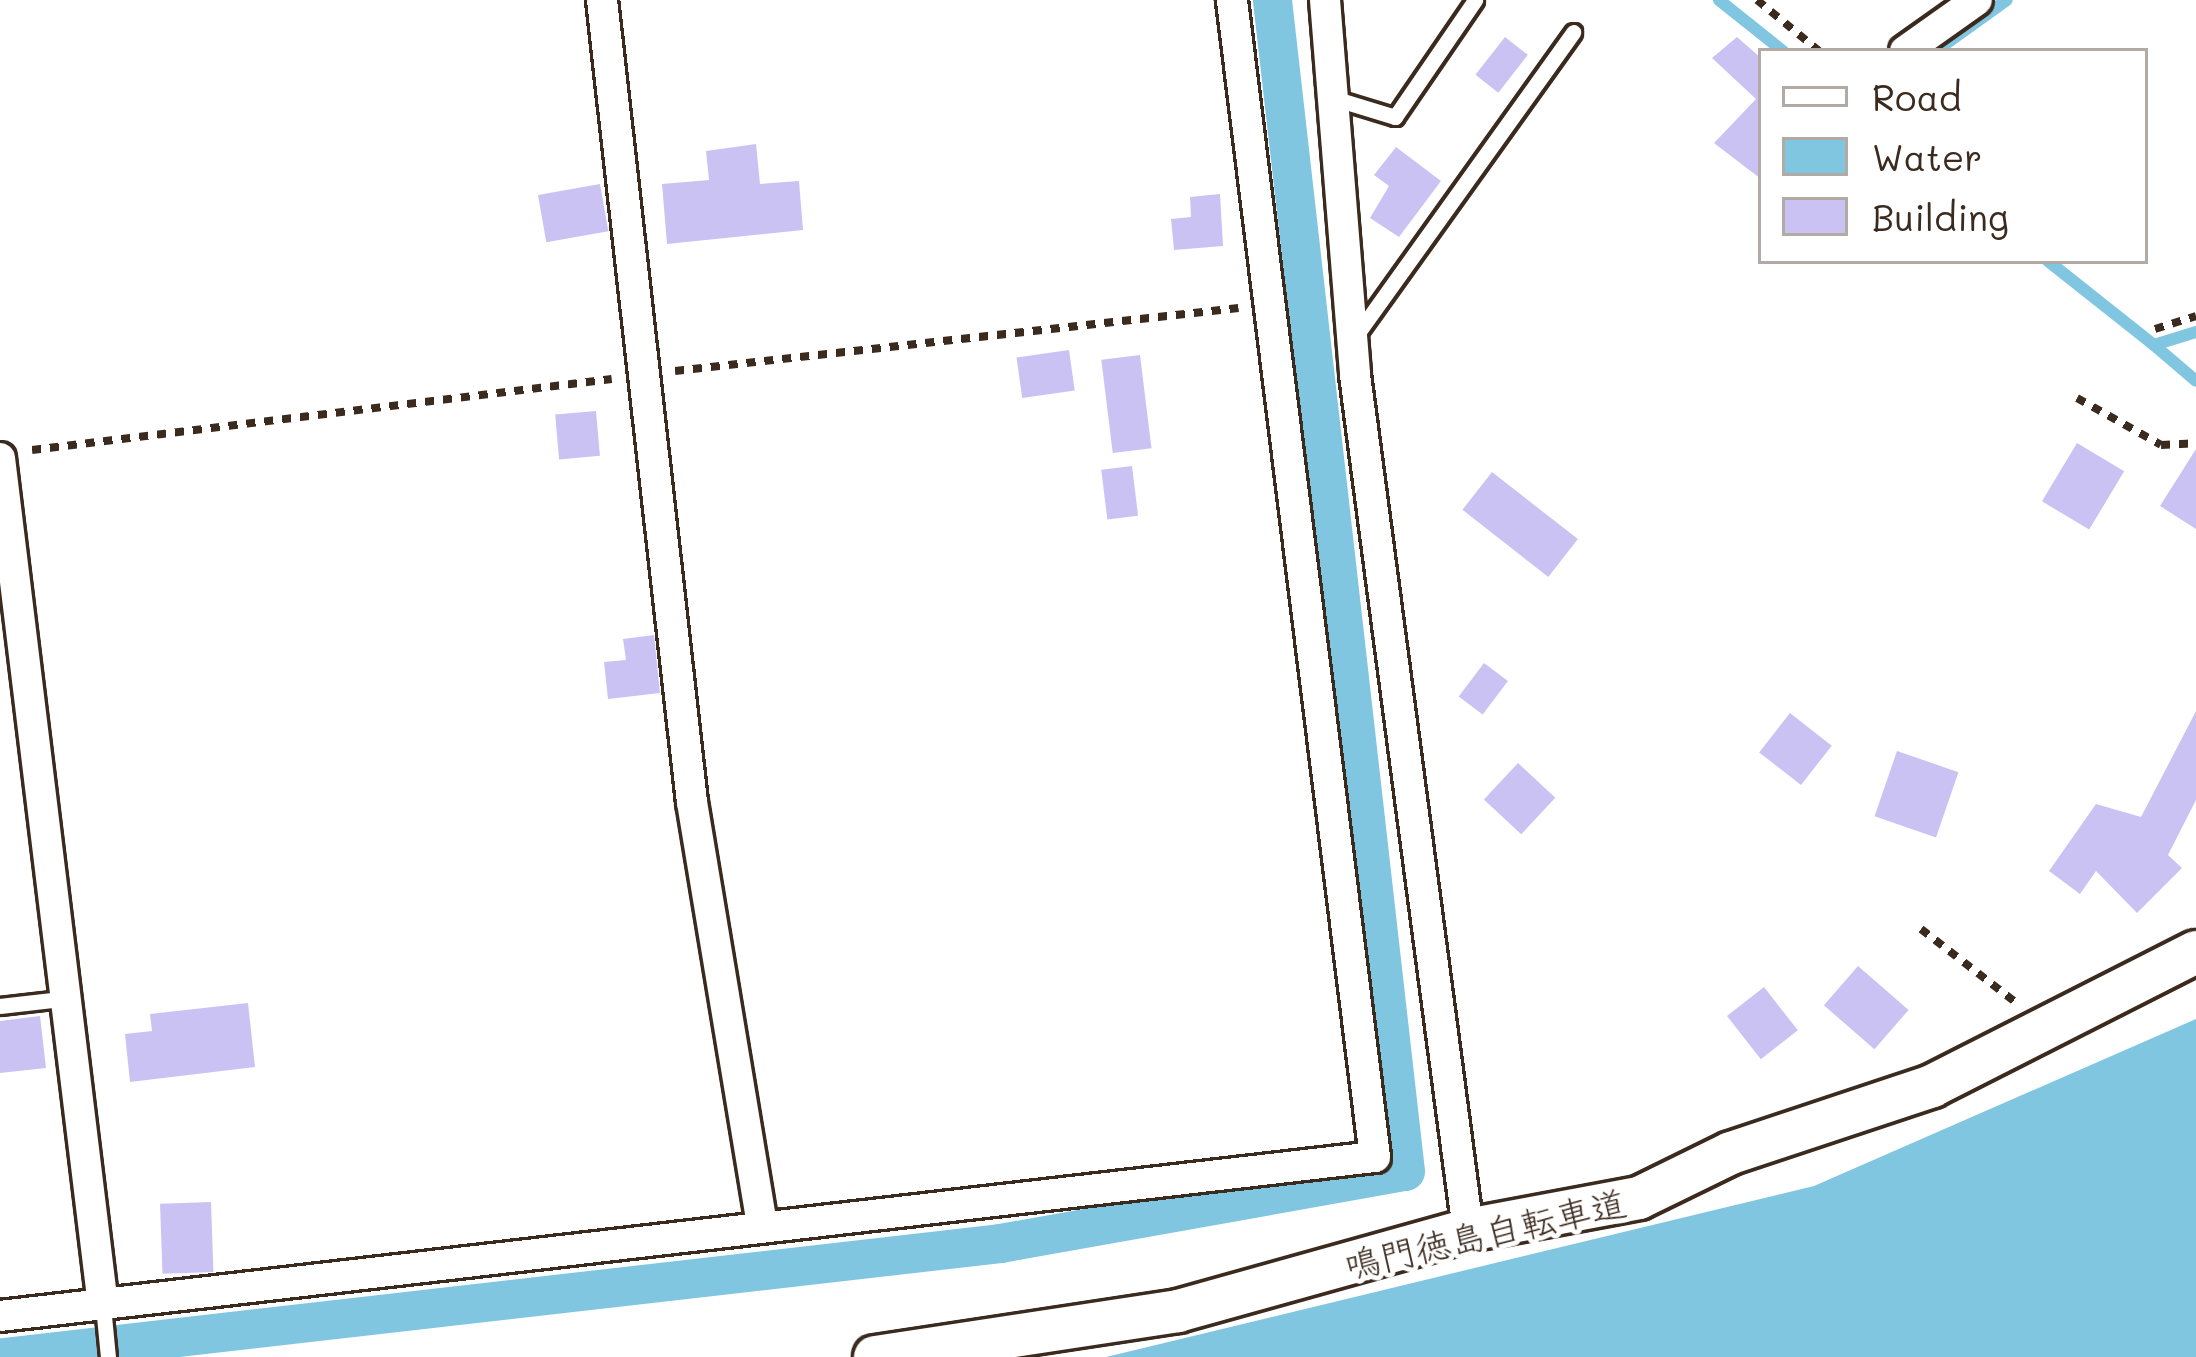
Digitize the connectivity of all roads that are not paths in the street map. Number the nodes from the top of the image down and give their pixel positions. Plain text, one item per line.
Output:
1 (602, 0) edge
2 (1232, 0) edge
3 (1325, 0) edge
4 (1475, 0) edge
5 (1977, 0) edge
6 (1573, 32) dead end
7 (1909, 48) edge
8 (1333, 98) junction
9 (1352, 341) junction
10 (12, 454) edge
11 (2196, 952) edge
12 (69, 998) junction
13 (0, 1006) edge
14 (762, 1227) junction
15 (1468, 1230) junction
16 (103, 1306) junction
17 (0, 1316) edge
18 (108, 1357) edge
19 (875, 1357) edge

1 - 14 street
2 - 14 street
3 - 8 street
4 - 8 lane
5 - 7 street
6 - 9 lane
8 - 9 street
9 - 15 street
10 - 12 street
11 - 15 main road, 鳴門徳島自転車道
12 - 13 lane
12 - 16 street
14 - 16 street
15 - 19 main road, 鳴門徳島自転車道
16 - 17 street
16 - 18 lane

